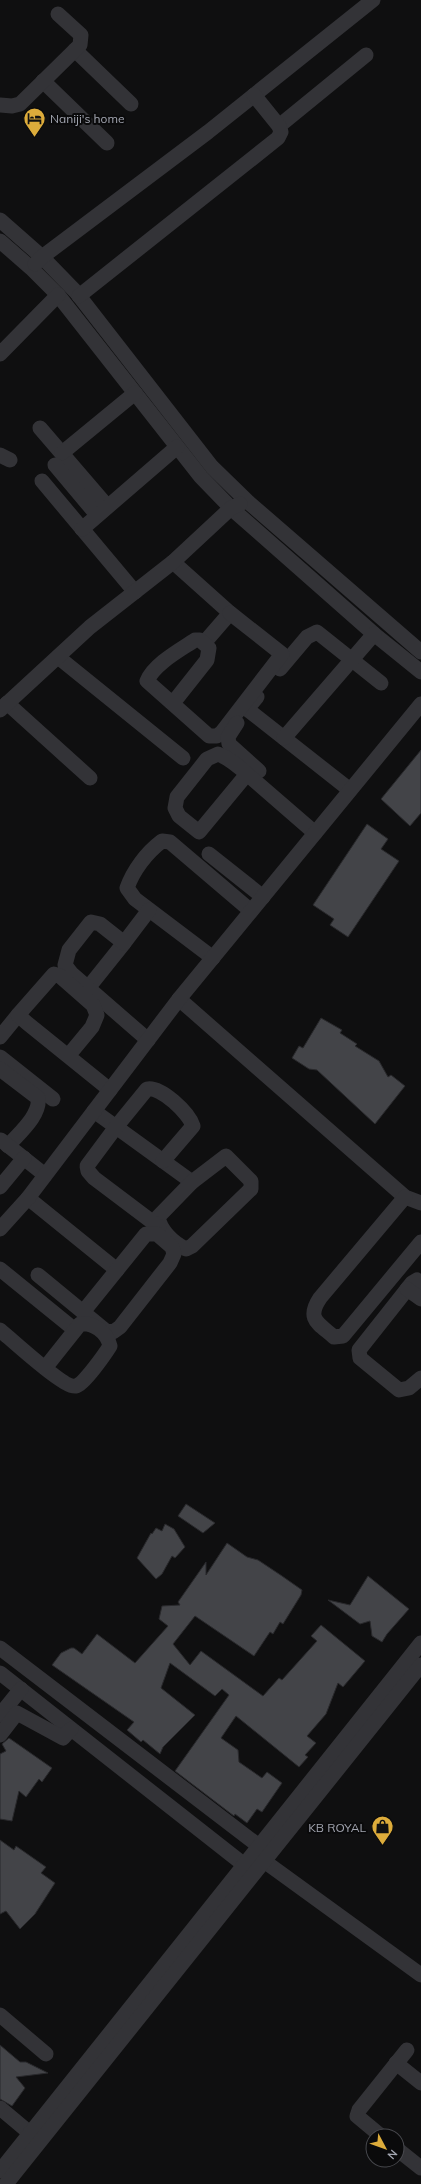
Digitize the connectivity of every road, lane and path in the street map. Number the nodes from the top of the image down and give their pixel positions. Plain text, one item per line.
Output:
1 (373, 0) edge
2 (58, 14) dead end
3 (75, 50) junction
4 (366, 55) dead end
5 (43, 81) junction
6 (254, 96) junction
7 (1, 104) edge
8 (131, 104) dead end
9 (279, 126) junction
10 (107, 142) dead end
11 (0, 220) edge
12 (0, 241) edge
13 (42, 256) junction
14 (31, 268) junction
15 (58, 295) junction
16 (79, 296) junction
17 (0, 354) edge
18 (135, 393) junction
19 (40, 428) dead end
20 (177, 447) junction
21 (59, 459) junction
22 (42, 481) dead end
23 (247, 501) junction
24 (231, 508) junction
25 (102, 511) junction
26 (82, 529) junction
27 (173, 562) junction
28 (135, 592) junction
29 (230, 613) junction
30 (305, 628) dead end
31 (374, 634) junction
32 (204, 643) junction
33 (421, 652) edge
34 (282, 654) junction
35 (58, 657) junction
36 (352, 660) junction
37 (421, 672) edge
38 (381, 683) dead end
39 (173, 703) junction
40 (421, 704) edge
41 (4, 706) edge
42 (247, 709) junction
43 (284, 738) junction
44 (183, 758) dead end
45 (247, 774) junction
46 (90, 778) dead end
47 (274, 785) dead end
48 (350, 790) junction
49 (199, 832) junction
50 (315, 833) junction
51 (188, 847) dead end
52 (209, 854) dead end
53 (262, 897) junction
54 (150, 910) junction
55 (251, 911) junction
56 (124, 943) junction
57 (213, 958) junction
58 (88, 988) junction
59 (179, 999) junction
60 (18, 1015) junction
61 (0, 1037) edge
62 (148, 1040) junction
63 (68, 1056) junction
64 (0, 1057) edge
65 (0, 1069) edge
66 (110, 1090) junction
67 (53, 1099) dead end
68 (94, 1111) junction
69 (116, 1127) junction
70 (4, 1143) edge
71 (24, 1158) junction
72 (163, 1161) junction
73 (45, 1175) junction
74 (192, 1182) junction
75 (0, 1187) edge
76 (405, 1197) junction
77 (28, 1198) junction
78 (421, 1202) edge
79 (3, 1221) edge
80 (160, 1226) junction
81 (421, 1242) edge
82 (117, 1270) junction
83 (1, 1271) edge
84 (38, 1275) dead end
85 (414, 1286) edge
86 (421, 1299) edge
87 (83, 1312) junction
88 (0, 1330) edge
89 (75, 1330) junction
90 (45, 1368) junction
91 (421, 1378) edge
92 (421, 1643) edge
93 (0, 1648) edge
94 (421, 1664) edge
95 (0, 1673) edge
96 (21, 1689) junction
97 (8, 1712) edge
98 (71, 1729) junction
99 (0, 1735) edge
100 (264, 1854) junction
101 (249, 1869) junction
102 (421, 1975) edge
103 (0, 2015) edge
104 (407, 2050) dead end
105 (46, 2054) dead end
106 (396, 2063) junction
107 (421, 2083) edge
108 (0, 2108) edge
109 (371, 2128) edge
110 (31, 2134) junction
111 (405, 2153) edge
112 (418, 2160) edge
113 (0, 2171) edge
114 (6, 2184) edge

1 - 6 street
2 - 3 street
3 - 5 street
3 - 8 street
4 - 9 street
5 - 7 street
5 - 10 street
6 - 9 street
6 - 13 street
9 - 16 street
11 - 13 street
12 - 14 street
13 - 14 street
13 - 16 street
14 - 15 street
15 - 17 street
15 - 18 street
16 - 23 street
18 - 20 street
18 - 21 street
19 - 21 street
20 - 24 street
20 - 25 street
21 - 25 street
22 - 26 street
23 - 24 street
23 - 33 street
24 - 27 street
24 - 31 street
25 - 26 street
26 - 28 street
27 - 28 street
27 - 29 street
28 - 35 street
29 - 32 street
29 - 34 street
30 - 34 street
31 - 36 street
31 - 37 street
32 - 39 street
32 - 39 street
34 - 39 street
35 - 41 street
35 - 44 street
36 - 38 street
36 - 42 street
36 - 43 street
40 - 48 street
41 - 46 street
42 - 43 street
42 - 47 street
43 - 48 street
45 - 49 street
45 - 49 street
45 - 50 street
48 - 50 street
49 - 51 street
50 - 53 street
52 - 53 street
53 - 55 street
54 - 55 street
54 - 56 street
54 - 57 street
55 - 57 street
56 - 58 street
56 - 58 street
57 - 59 street
58 - 62 street
59 - 62 street
59 - 76 street
60 - 61 street
60 - 63 street
60 - 63 street
62 - 66 street
63 - 66 street
64 - 67 street
65 - 70 street
66 - 68 street
68 - 69 street
68 - 73 street
69 - 72 street
69 - 72 street
69 - 80 street
70 - 71 street
71 - 73 street
71 - 75 street
72 - 74 street
73 - 77 street
74 - 80 street
74 - 80 street
76 - 78 street
76 - 81 street
77 - 79 street
77 - 82 street
82 - 87 street
82 - 87 street
83 - 89 street
84 - 87 street
85 - 86 street
85 - 91 street
88 - 90 street
89 - 90 street
89 - 90 street
92 - 100 street
93 - 100 street
94 - 100 street
95 - 96 street
96 - 97 street
96 - 98 street
97 - 98 street
97 - 99 street
98 - 101 street
100 - 101 street
100 - 102 street
101 - 110 street
101 - 114 street
103 - 105 street
104 - 106 street
106 - 107 street
106 - 109 street
108 - 110 street
110 - 113 street
111 - 112 street

